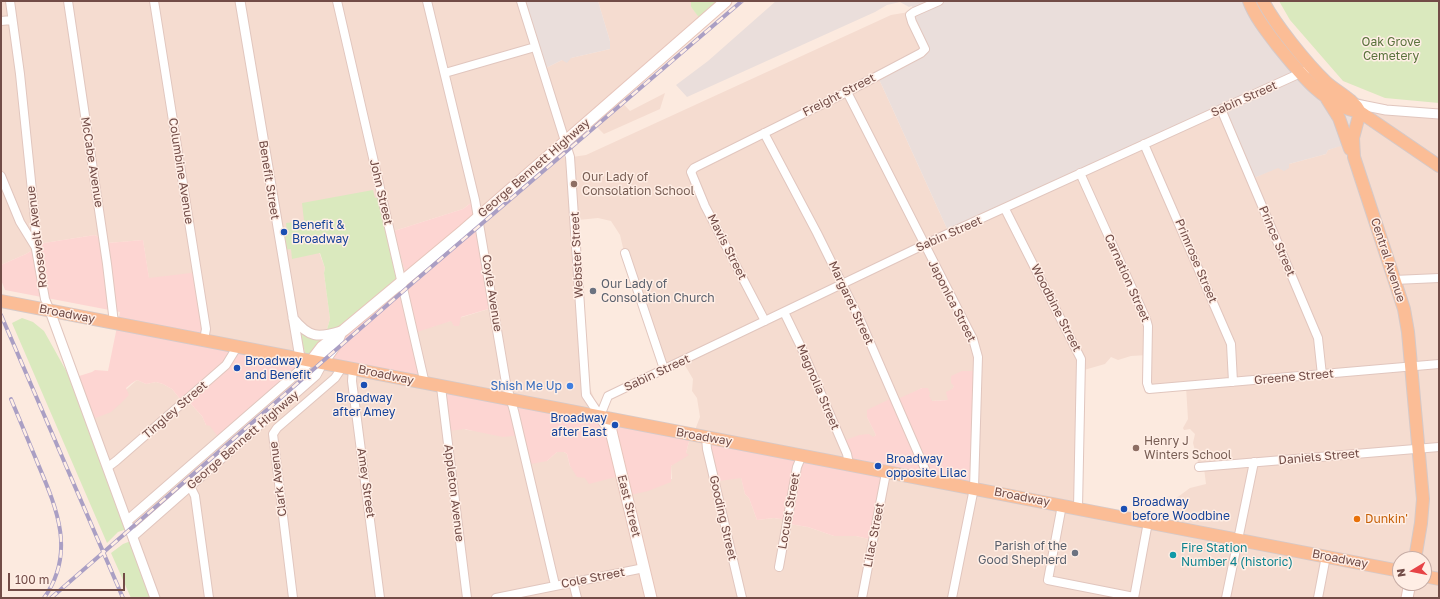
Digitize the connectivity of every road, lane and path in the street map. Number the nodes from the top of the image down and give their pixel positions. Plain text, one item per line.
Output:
1 (10, 1) edge
2 (68, 1) edge
3 (154, 1) edge
4 (240, 1) edge
5 (337, 1) edge
6 (427, 1) edge
7 (521, 1) edge
8 (726, 1) edge
9 (939, 1) edge
10 (1263, 1) edge
11 (1249, 3) edge
12 (12, 20) junction
13 (1, 21) edge
14 (536, 47) junction
15 (1313, 67) junction
16 (445, 72) junction
17 (1300, 74) junction
18 (847, 92) junction
19 (1326, 96) junction
20 (1358, 108) junction
21 (1221, 109) junction
22 (1439, 114) edge
23 (764, 133) junction
24 (565, 141) junction
25 (1144, 144) junction
26 (1354, 157) junction
27 (1439, 166) edge
28 (691, 172) joint
29 (1080, 173) junction
30 (1, 176) edge
31 (1005, 209) junction
32 (479, 217) junction
33 (924, 245) junction
34 (36, 248) junction
35 (625, 253) dead end
36 (1439, 278) edge
37 (1394, 280) junction
38 (402, 282) junction
39 (842, 283) junction
40 (4, 302) edge
41 (50, 311) junction
42 (784, 312) junction
43 (292, 317) junction
44 (765, 321) junction
45 (114, 324) junction
46 (342, 332) junction
47 (204, 340) junction
48 (237, 347) junction
49 (300, 358) junction
50 (318, 361) junction
51 (1439, 364) edge
52 (348, 367) junction
53 (1411, 367) junction
54 (664, 369) junction
55 (1322, 375) junction
56 (1233, 382) junction
57 (425, 384) junction
58 (441, 387) junction
59 (1149, 389) joint
60 (512, 400) junction
61 (600, 416) junction
62 (706, 437) junction
63 (1439, 447) edge
64 (1418, 448) junction
65 (802, 455) junction
66 (1254, 462) junction
67 (849, 464) junction
68 (108, 466) junction
69 (1199, 467) dead end
70 (886, 473) junction
71 (927, 479) junction
72 (190, 486) junction
73 (974, 488) junction
74 (1062, 505) junction
75 (1078, 508) junction
76 (127, 521) junction
77 (1148, 522) junction
78 (132, 536) junction
79 (1238, 539) junction
80 (1416, 551) edge
81 (1326, 556) junction
82 (779, 567) dead end
83 (644, 568) junction
84 (1392, 569) edge
85 (573, 582) junction
86 (555, 585) junction
87 (155, 598) edge
88 (209, 598) edge
89 (293, 598) edge
90 (380, 598) edge
91 (467, 598) edge
92 (496, 598) edge
93 (577, 598) edge
94 (651, 598) edge
95 (742, 598) edge
96 (862, 598) edge
97 (952, 598) edge
98 (1134, 598) edge
99 (1226, 598) edge
100 (1318, 598) edge

1 - 12 street, Roosevelt Avenue
2 - 45 street, McCabe Avenue
3 - 47 street, Columbine Avenue
4 - 43 street, Benefit Street
5 - 38 street, John Street
6 - 16 street, Coyle Avenue
7 - 14 street, Webster Street
8 - 24 main road, George Bennett Highway
9 - 18 street, Freight Street
10 - 15 main road
11 - 17 main road
12 - 13 street
12 - 34 street, Roosevelt Avenue
14 - 16 street
14 - 24 street, Webster Street
15 - 17 street, Sabin Street
15 - 20 main road
16 - 32 street, Coyle Avenue
17 - 19 main road
17 - 21 street, Sabin Street
18 - 23 street, Freight Street
18 - 33 street, Japonica Street
19 - 20 main road
19 - 26 main road
20 - 22 street
20 - 26 main road, Central Avenue
20 - 27 main road
21 - 25 street, Sabin Street
21 - 55 street, Prince Street
23 - 28 street, Freight Street
23 - 39 street, Margaret Street
24 - 32 main road, George Bennett Highway
24 - 61 street, Webster Street
25 - 29 street, Sabin Street
25 - 56 street, Primrose Street
26 - 37 main road, Central Avenue
28 - 44 street, Mavis Street
29 - 31 street, Sabin Street
29 - 59 street, Carnation Street
30 - 34 street
31 - 33 street, Sabin Street
31 - 75 street, Woodbine Street
32 - 38 main road, George Bennett Highway
32 - 60 street, Coyle Avenue
33 - 39 street, Sabin Street
33 - 73 street, Japonica Street
34 - 41 street, Roosevelt Avenue
35 - 54 street
36 - 37 street
37 - 53 main road, Central Avenue
38 - 46 main road, George Bennett Highway
38 - 57 street, John Street
39 - 42 street, Sabin Street
39 - 71 street, Margaret Street
40 - 41 main road, Broadway
41 - 45 main road, Broadway
41 - 68 street, Roosevelt Avenue
42 - 44 street, Sabin Street
42 - 67 street, Magnolia Street
43 - 46 street
43 - 49 street, Benefit Street
44 - 54 street, Sabin Street
45 - 47 main road, Broadway
46 - 50 main road, George Bennett Highway
47 - 48 main road, Broadway
48 - 49 main road, Broadway
48 - 68 street, Tingley Street
49 - 50 main road, Broadway
50 - 52 main road, Broadway
50 - 72 street, George Bennett Highway
50 - 76 street, George Bennett Highway
51 - 53 street, Greene Street
52 - 57 main road, Broadway
52 - 89 street, Clark Avenue
52 - 90 street, Amey Street
53 - 55 street, Greene Street
53 - 64 main road, Central Avenue
54 - 61 street, Sabin Street
55 - 56 street, Greene Street
56 - 59 street, Greene Street
57 - 58 main road, Broadway
58 - 60 main road, Broadway
58 - 91 street, Appleton Avenue
60 - 61 main road, Broadway
60 - 86 street, Coyle Avenue
61 - 62 main road, Broadway
61 - 83 main road, East Street
62 - 65 main road, Broadway
62 - 95 street, Gooding Street
63 - 64 street, Daniels Street
64 - 66 street, Daniels Street
64 - 80 main road, Central Avenue
65 - 67 main road, Broadway
65 - 82 street, Locust Street
66 - 69 street, Daniels Street
66 - 79 street
67 - 70 main road, Broadway
68 - 76 street, Roosevelt Avenue
70 - 71 main road, Broadway
70 - 96 street, Lilac Street
71 - 73 main road, Broadway
72 - 78 street, George Bennett Highway
72 - 88 street
73 - 74 main road, Broadway
73 - 97 street, Japonica Street
74 - 75 main road, Broadway
74 - 98 street
75 - 77 main road, Broadway
76 - 78 street, Roosevelt Avenue
77 - 79 main road, Broadway
77 - 98 street
78 - 87 street, Roosevelt Avenue
79 - 81 main road, Broadway
79 - 99 street
81 - 84 main road, Broadway
81 - 100 street
83 - 85 street, Cole Street
83 - 94 main road, East Street
85 - 86 street, Cole Street
85 - 93 street
86 - 92 street, Cole Street

